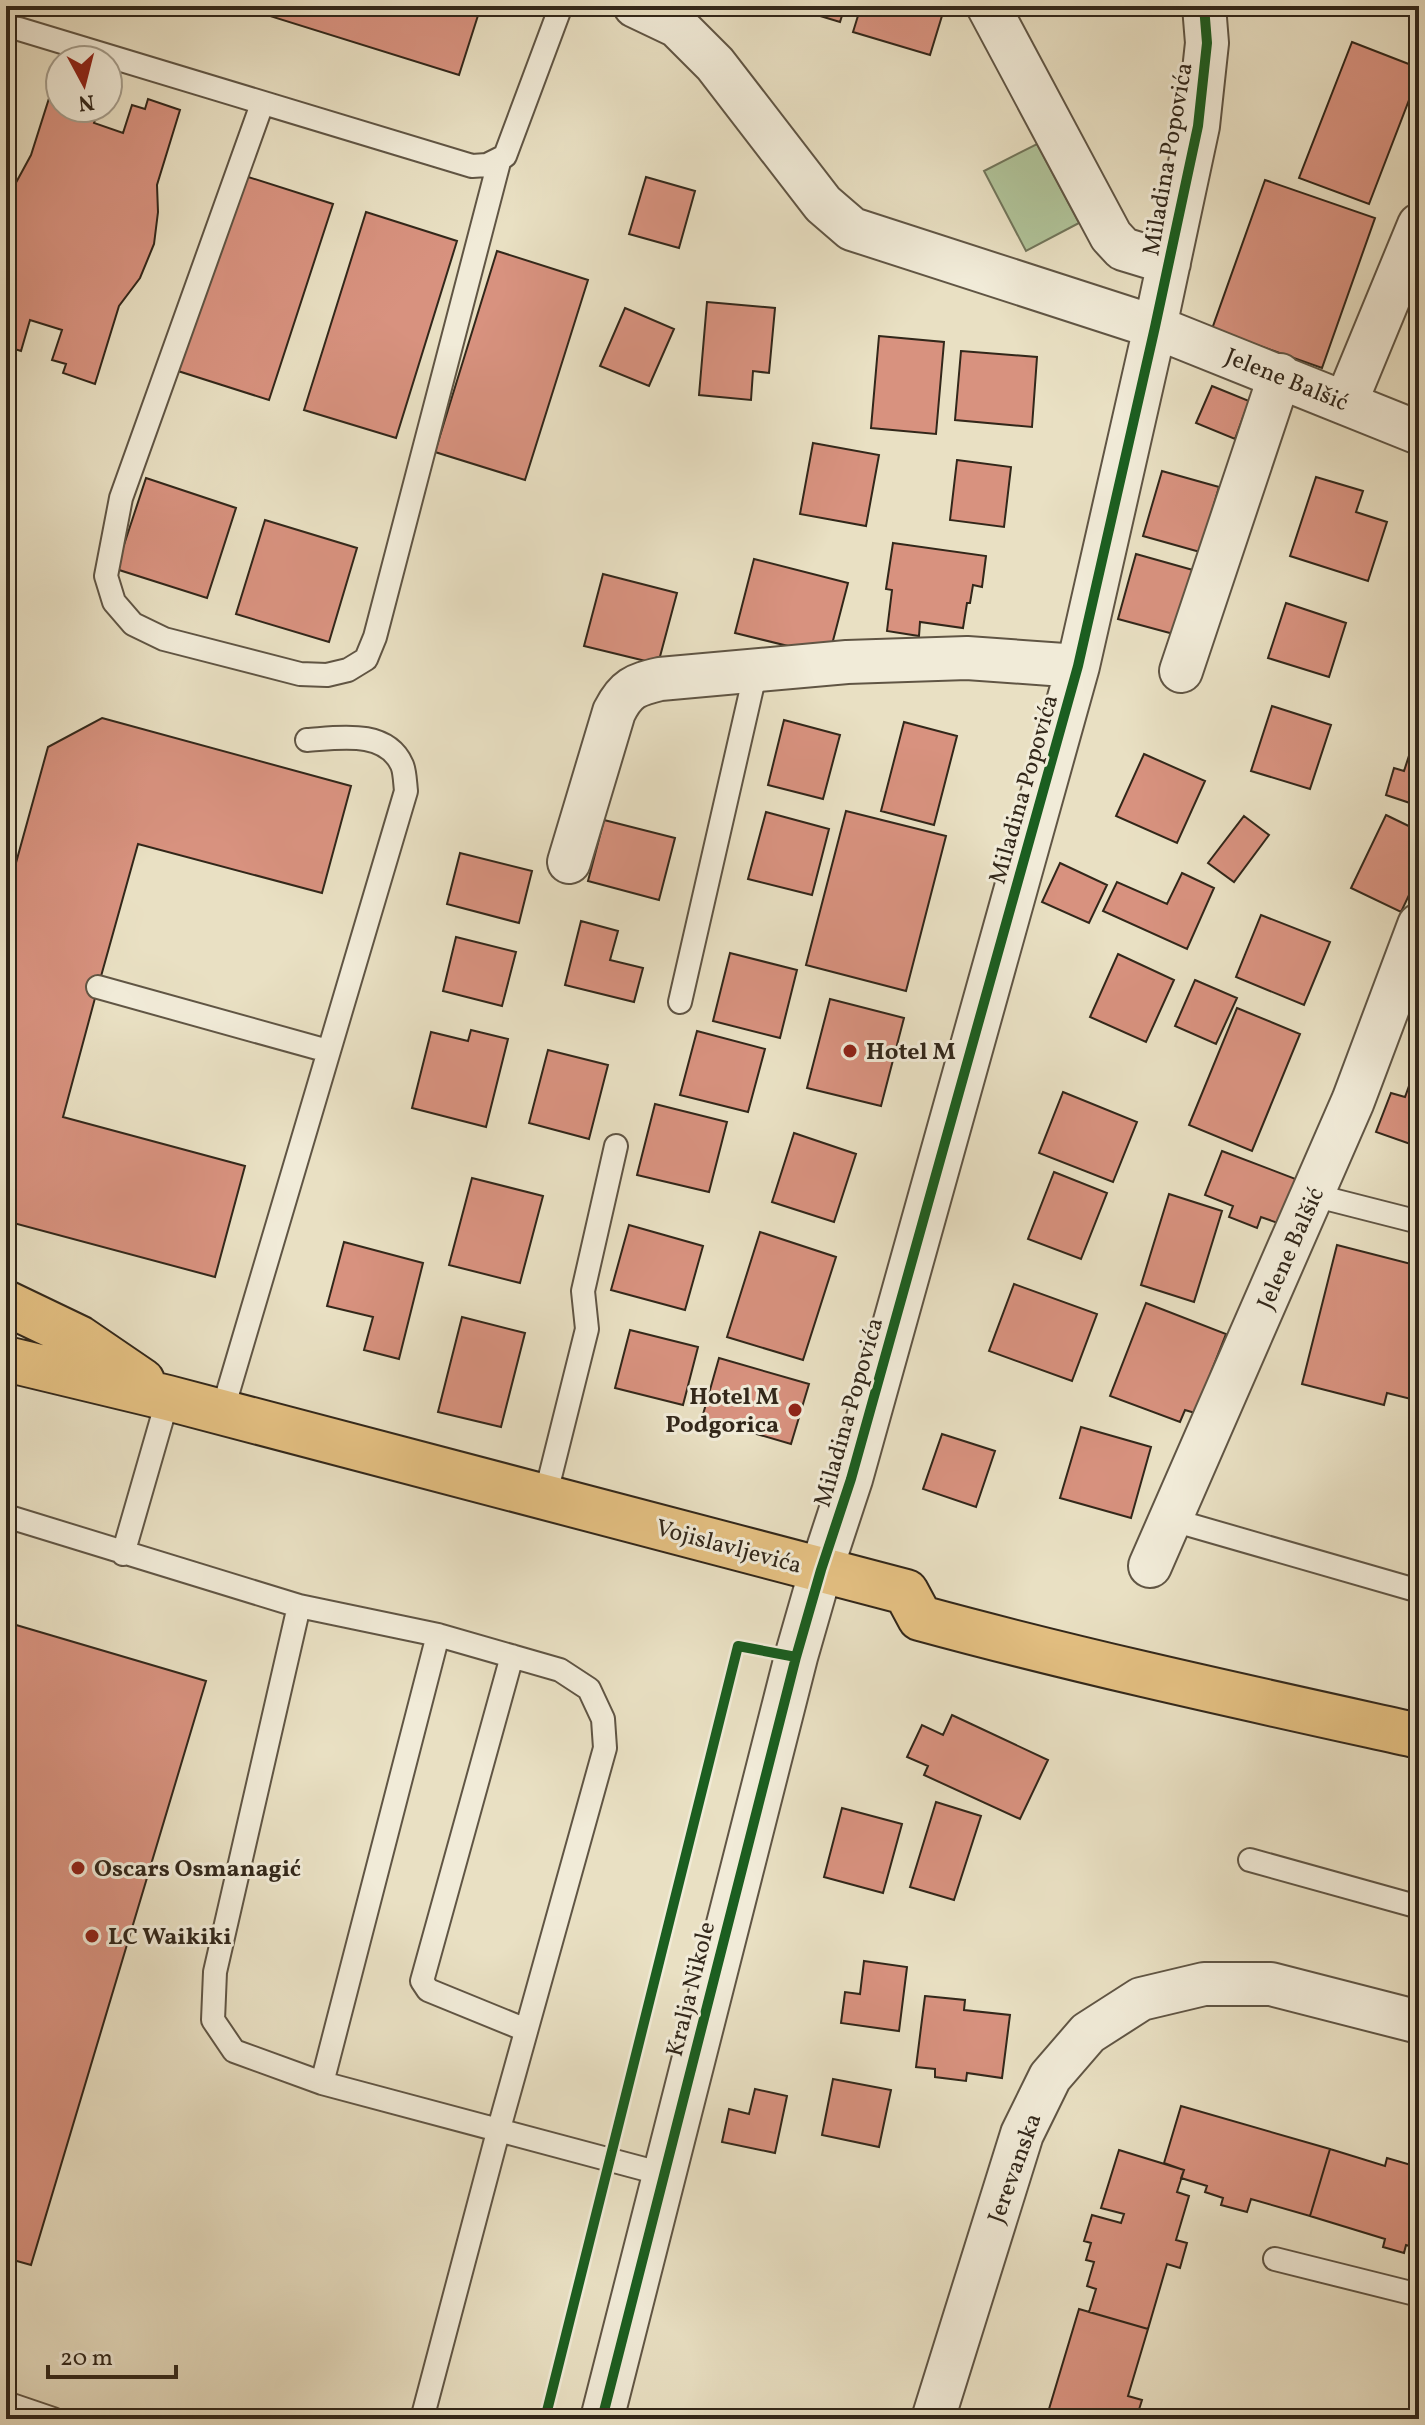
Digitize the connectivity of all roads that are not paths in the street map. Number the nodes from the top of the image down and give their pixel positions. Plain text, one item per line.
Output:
1 (561, 6) edge
2 (635, 6) edge
3 (988, 6) edge
4 (1204, 6) edge
5 (6, 28) edge
6 (262, 104) junction
7 (499, 162) junction
8 (1419, 225) edge
9 (1169, 263) junction
10 (1155, 327) junction
11 (1280, 375) junction
12 (1346, 402) junction
13 (1419, 433) edge
14 (1078, 666) junction
15 (756, 670) junction
16 (1181, 671) dead end
17 (307, 740) dead end
18 (569, 862) dead end
19 (1419, 925) edge
20 (98, 987) dead end
21 (680, 1002) dead end
22 (328, 1051) junction
23 (616, 1146) dead end
24 (1313, 1195) junction
25 (1419, 1222) edge
26 (6, 1303) edge
27 (6, 1359) edge
28 (168, 1398) junction
29 (222, 1412) junction
30 (545, 1497) junction
31 (6, 1516) edge
32 (1169, 1519) junction
33 (123, 1554) junction
34 (1150, 1566) dead end
35 (821, 1570) junction
36 (1419, 1591) edge
37 (299, 1606) junction
38 (438, 1635) junction
39 (512, 1656) junction
40 (1419, 1736) edge
41 (1250, 1860) dead end
42 (1419, 1907) edge
43 (1419, 2022) edge
44 (526, 2030) junction
45 (322, 2083) junction
46 (498, 2132) junction
47 (663, 2174) junction
48 (1275, 2259) dead end
49 (1419, 2295) edge
50 (6, 2403) edge
51 (53, 2419) edge
52 (422, 2419) edge
53 (602, 2419) edge
54 (933, 2419) edge

1 - 7 lane
2 - 10 street
3 - 9 street, Miladina Popovića
4 - 9 street, Miladina Popovića
5 - 6 lane
6 - 7 lane
6 - 7 lane
8 - 12 street
9 - 10 street, Miladina Popovića
10 - 11 street, Jelene Balšić
10 - 14 street, Miladina Popovića
11 - 12 street, Jelene Balšić
11 - 16 street
12 - 13 street, Jelene Balšić
14 - 15 street
14 - 35 street, Miladina Popovića
15 - 18 street
15 - 21 lane
17 - 22 lane
19 - 24 street, Jelene Balšić
20 - 22 lane
22 - 29 lane
23 - 30 lane
24 - 25 lane
24 - 32 street, Jelene Balšić
26 - 28 main road, Vojislavljevića
27 - 28 main road, Vojislavljevića
28 - 29 main road, Vojislavljevića
28 - 33 lane
29 - 30 main road, Vojislavljevića
30 - 35 main road, Vojislavljevića
31 - 33 lane
32 - 34 street, Jelene Balšić
32 - 36 lane
33 - 37 lane
35 - 40 main road, Vojislavljevića
35 - 47 street, Kralja Nikole
37 - 38 lane
37 - 45 lane
38 - 39 lane
38 - 45 lane
39 - 44 lane
39 - 44 lane
41 - 42 lane
43 - 54 street, Jerevanska
44 - 46 lane
45 - 46 lane
46 - 47 lane
46 - 52 lane
47 - 53 street, Kralja Nikole
48 - 49 lane
50 - 51 lane

